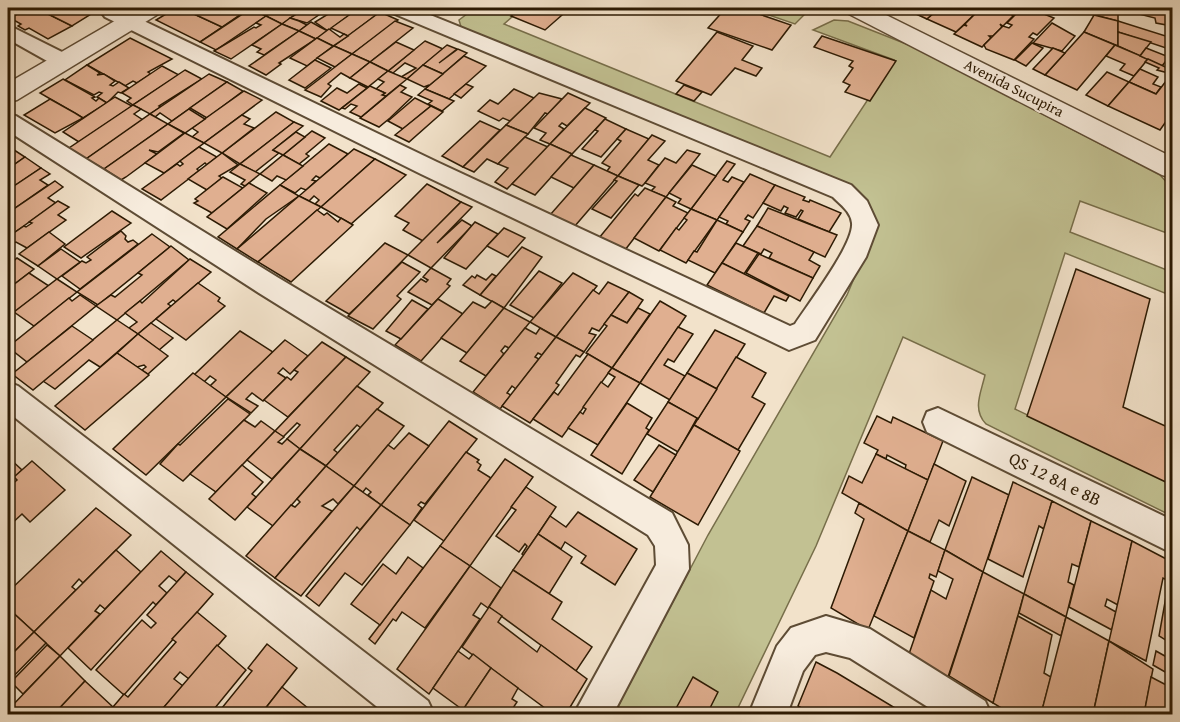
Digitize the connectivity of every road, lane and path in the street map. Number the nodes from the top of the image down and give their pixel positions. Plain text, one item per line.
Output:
1 (152, 8) edge
2 (397, 8) edge
3 (855, 8) edge
4 (121, 14) edge
5 (8, 31) edge
6 (55, 57) junction
7 (8, 76) edge
8 (8, 94) edge
9 (8, 121) edge
10 (1173, 168) edge
11 (8, 395) edge
12 (938, 422) dead end
13 (1173, 537) edge
14 (416, 714) edge
15 (593, 714) edge
16 (768, 714) edge
17 (972, 714) edge

1 - 4 street
2 - 4 street
3 - 10 street, Avenida Sucupira
4 - 6 street
5 - 6 street
6 - 7 street
6 - 8 street
9 - 15 street
11 - 14 street
12 - 13 street, QS 12 8A e 8B
16 - 17 street

